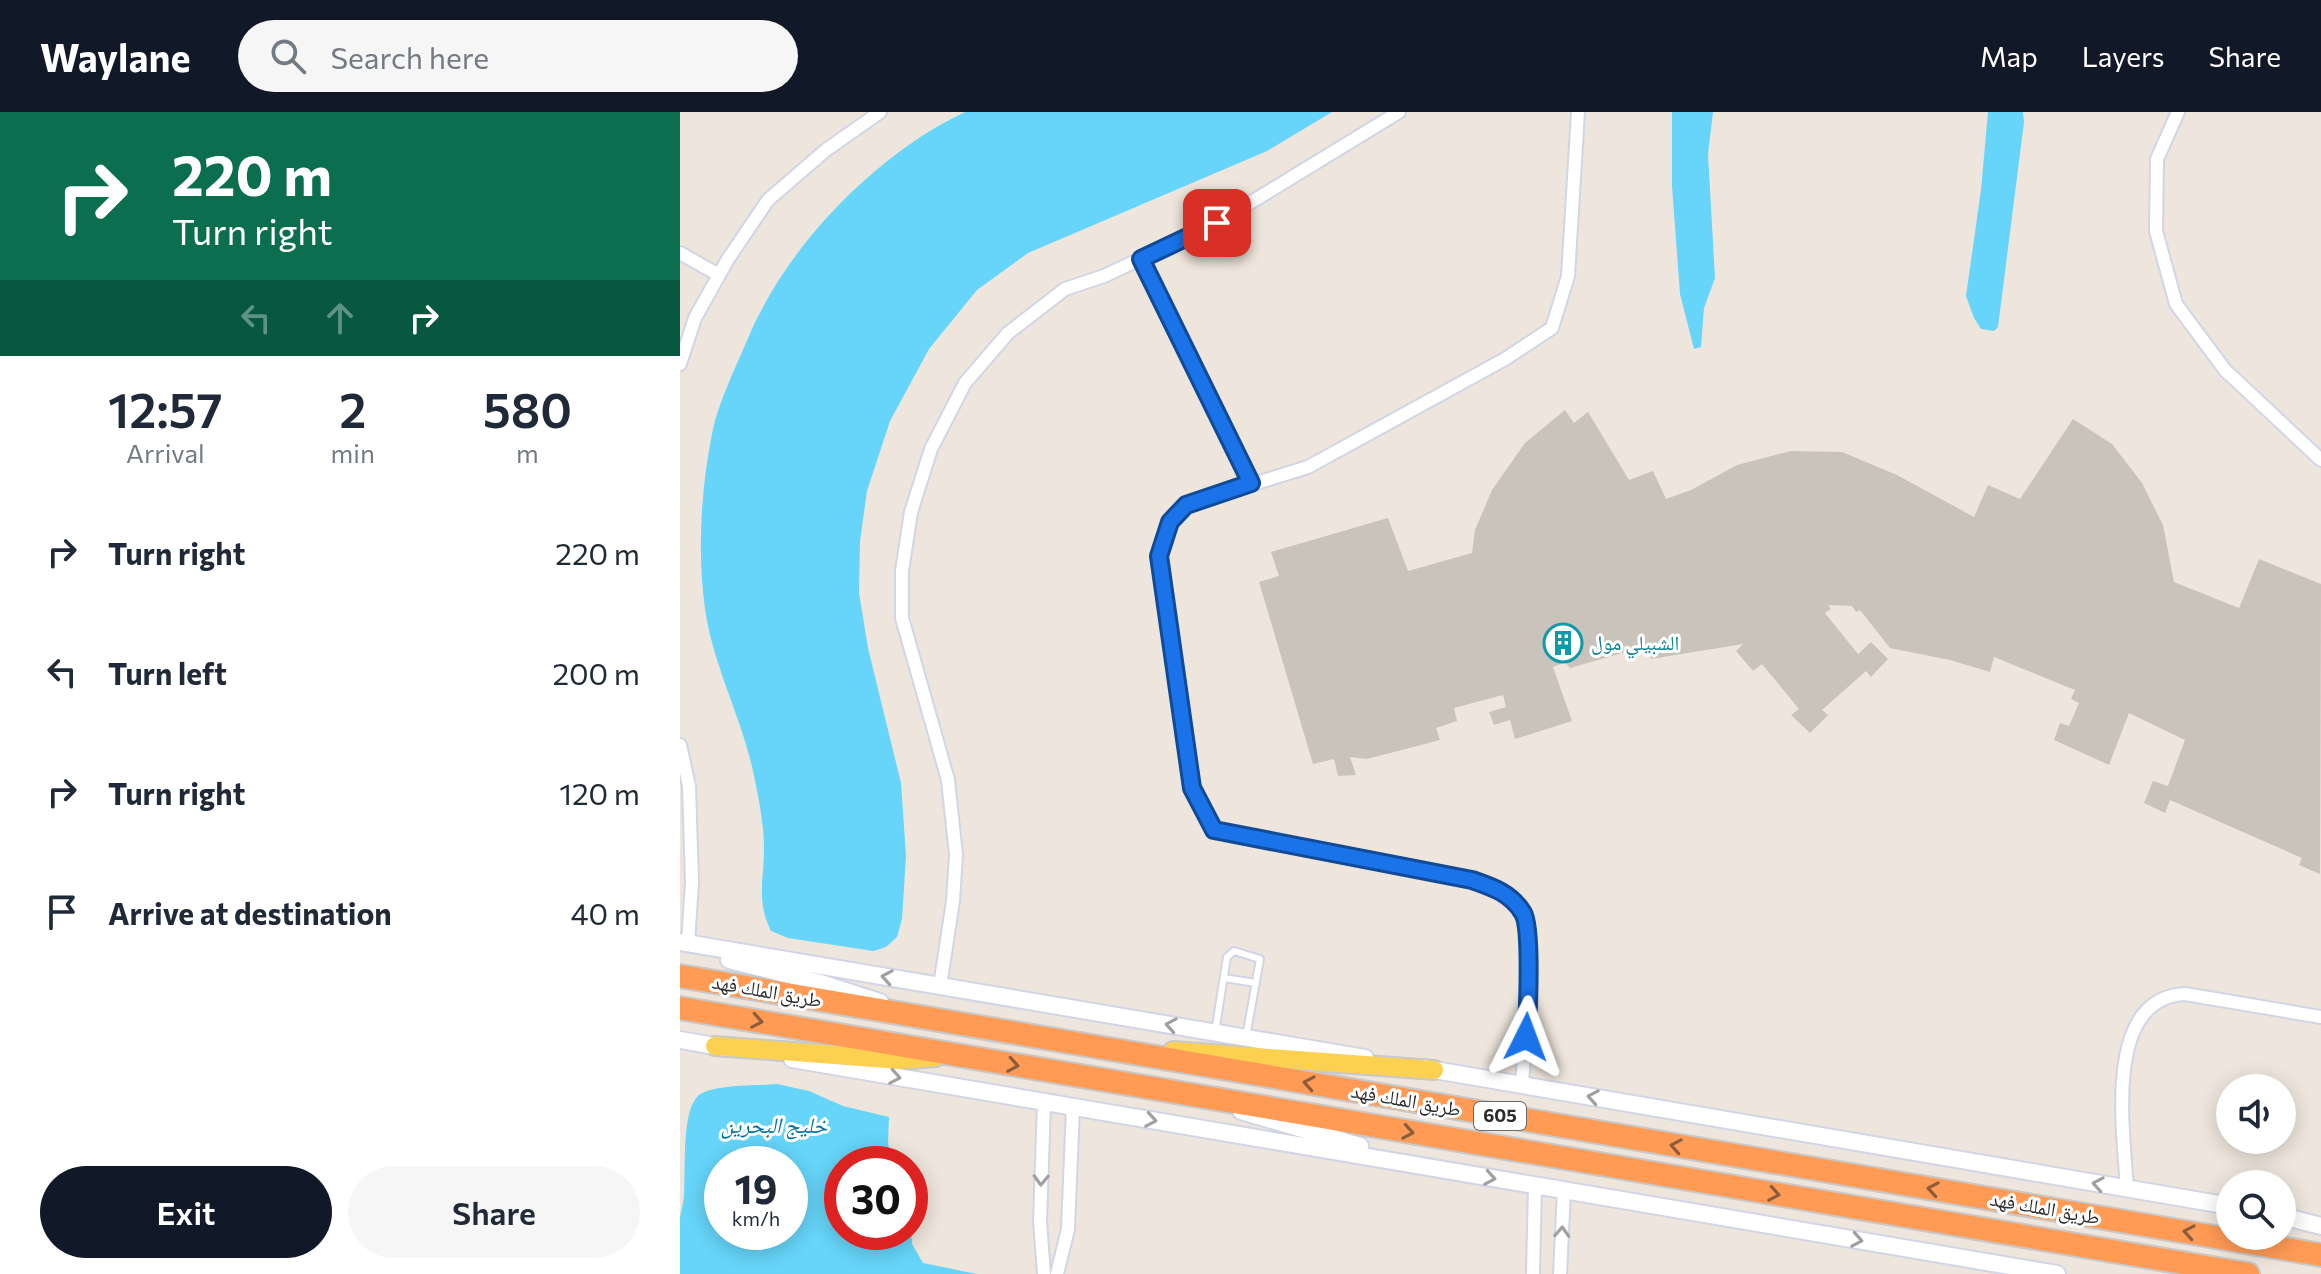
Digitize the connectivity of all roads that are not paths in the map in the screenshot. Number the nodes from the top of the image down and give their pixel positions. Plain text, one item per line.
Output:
1 (880, 112) edge
2 (1399, 112) edge
3 (1578, 112) edge
4 (2178, 112) edge
5 (680, 253) edge
6 (1141, 259) junction
7 (719, 275) junction
8 (680, 364) edge
9 (2321, 460) edge
10 (1251, 483) junction
11 (680, 745) edge
12 (683, 944) edge
13 (680, 976) edge
14 (1224, 978) junction
15 (1256, 983) junction
16 (940, 986) junction
17 (680, 1008) edge
18 (2321, 1017) edge
19 (931, 1019) junction
20 (1215, 1032) junction
21 (1246, 1038) junction
22 (680, 1040) edge
23 (1084, 1045) junction
24 (715, 1046) junction
25 (958, 1055) junction
26 (1434, 1070) junction
27 (1522, 1084) junction
28 (1194, 1095) junction
29 (1044, 1102) junction
30 (1073, 1107) junction
31 (1461, 1173) junction
32 (1535, 1185) junction
33 (2127, 1189) junction
34 (1564, 1190) junction
35 (2216, 1204) edge
36 (2296, 1218) edge
37 (2321, 1224) edge
38 (2321, 1255) edge
39 (2036, 1272) edge
40 (1044, 1274) edge
41 (1057, 1274) edge
42 (1533, 1274) edge
43 (1560, 1274) edge
44 (2057, 1274) edge
45 (2248, 1274) edge

1 - 7 street
2 - 6 street
3 - 10 street
4 - 9 street
5 - 7 street
6 - 10 street
6 - 16 street
7 - 8 street
10 - 27 street
11 - 12 street
16 -> 12 main road
12 - 19 main road
13 - 19 highway, طريق الملك فهد / 605
14 - 15 lane
14 - 15 lane
14 - 20 lane
15 - 21 lane
20 -> 16 main road
17 -> 25 highway, طريق الملك فهد / 605
18 - 33 street
19 - 23 highway, طريق الملك فهد / 605
20 - 21 main road
21 - 26 main road
22 - 24 main road
23 - 26 main road
38 -> 23 highway, طريق الملك فهد / 605
24 - 25 main road
24 -> 29 main road
25 -> 28 highway, طريق الملك فهد / 605
26 - 27 main road
33 -> 27 main road
28 - 31 main road
28 -> 45 highway, طريق الملك فهد / 605
29 - 30 main road
29 -> 40 street
30 -> 31 main road
30 - 41 street
31 -> 32 main road
32 - 34 main road
32 - 42 street
33 - 35 main road
34 -> 39 main road
43 -> 34 street
36 - 37 main road
39 - 44 main road

